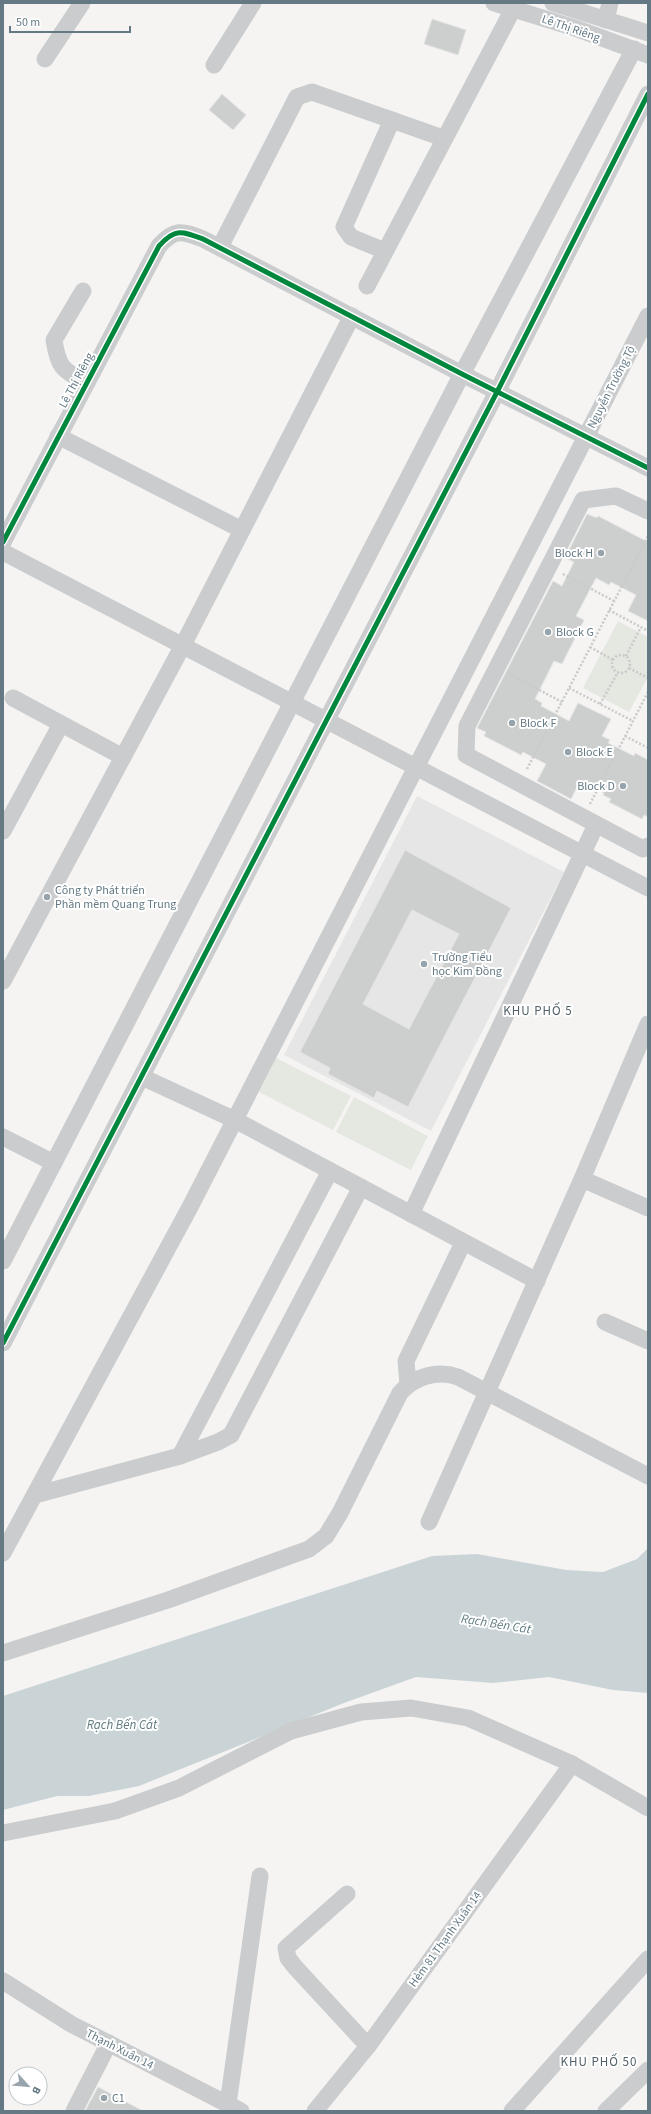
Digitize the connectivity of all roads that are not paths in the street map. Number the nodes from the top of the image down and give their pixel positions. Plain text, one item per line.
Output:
1 (82, 3) edge
2 (252, 3) edge
3 (494, 3) edge
4 (553, 3) edge
5 (610, 3) edge
6 (513, 9) junction
7 (606, 20) junction
8 (648, 33) edge
9 (641, 52) edge
10 (45, 59) dead end
11 (214, 64) dead end
12 (648, 94) edge
13 (392, 120) junction
14 (443, 138) junction
15 (220, 247) junction
16 (385, 251) junction
17 (367, 286) dead end
18 (83, 291) dead end
19 (352, 316) junction
20 (648, 316) edge
21 (644, 334) edge
22 (462, 374) junction
23 (86, 382) junction
24 (497, 392) junction
25 (58, 436) junction
26 (586, 436) junction
27 (648, 468) edge
28 (648, 511) edge
29 (242, 530) junction
30 (3, 542) edge
31 (3, 552) edge
32 (183, 645) junction
33 (13, 698) dead end
34 (292, 703) junction
35 (327, 721) junction
36 (60, 724) junction
37 (123, 757) junction
38 (417, 766) junction
39 (590, 821) junction
40 (3, 831) edge
41 (648, 846) edge
42 (582, 853) junction
43 (648, 888) edge
44 (3, 981) edge
45 (648, 1024) edge
46 (142, 1077) junction
47 (235, 1120) junction
48 (3, 1137) edge
49 (54, 1163) junction
50 (330, 1171) junction
51 (582, 1178) junction
52 (361, 1187) junction
53 (648, 1208) edge
54 (412, 1214) junction
55 (463, 1243) junction
56 (3, 1261) edge
57 (537, 1281) junction
58 (605, 1322) dead end
59 (648, 1341) edge
60 (3, 1343) edge
61 (408, 1384) junction
62 (487, 1391) junction
63 (180, 1456) junction
64 (648, 1476) edge
65 (36, 1495) junction
66 (429, 1522) dead end
67 (3, 1553) edge
68 (3, 1654) edge
69 (572, 1764) junction
70 (648, 1808) edge
71 (3, 1833) edge
72 (260, 1876) dead end
73 (347, 1894) dead end
74 (648, 1959) edge
75 (3, 1981) edge
76 (109, 2043) junction
77 (368, 2046) junction
78 (648, 2070) edge
79 (234, 2107) edge
80 (74, 2111) edge
81 (315, 2111) edge
82 (512, 2111) edge
83 (606, 2111) edge

1 - 10 street
2 - 11 street
3 - 6 street, Lê Thị Riêng
4 - 7 street, Lê Thị Riêng
5 - 7 street
6 - 9 street, Lê Thị Riêng
6 - 14 street
7 - 8 street, Lê Thị Riêng
9 - 22 street
12 - 24 street
13 - 14 street
13 - 15 street
13 - 16 street
14 - 16 street
15 - 19 street
15 - 23 street, Lê Thị Riêng
16 - 17 street
18 - 23 street
19 - 22 street
19 - 29 street
20 - 21 street, Nguyễn Trường Tộ
21 - 26 street, Nguyễn Trường Tộ
22 - 24 street
22 - 34 street
23 - 25 street, Lê Thị Riêng
24 - 26 street
24 - 35 street
25 - 29 street
25 - 30 street, Lê Thị Riêng
26 - 27 street
26 - 38 street, Nguyễn Trường Tộ
28 - 39 street
29 - 32 street
31 - 32 street
32 - 34 street
32 - 37 street
33 - 36 street
34 - 35 street
34 - 49 street
35 - 38 street
35 - 46 street
36 - 37 street
36 - 40 street
37 - 44 street
38 - 42 street
38 - 47 street, Nguyễn Trường Tộ
39 - 41 street
39 - 42 street
42 - 43 street
42 - 54 street
45 - 51 street
46 - 47 street
46 - 60 street
47 - 50 street
47 - 65 street, Nguyễn Trường Tộ
48 - 49 street
49 - 56 street
50 - 52 street
50 - 63 street
51 - 53 street
51 - 57 street
52 - 54 street
52 - 63 street
54 - 55 street
55 - 57 street
55 - 61 street
57 - 62 street
58 - 59 street
61 - 62 street
61 - 68 street
62 - 64 street
62 - 66 street
63 - 65 street
65 - 67 street, Nguyễn Trường Tộ
69 - 70 street
69 - 71 street
69 - 77 street, Hẻm 81 Thạnh Xuân 14
72 - 79 street
73 - 77 street
74 - 82 street
75 - 76 street, Thạnh Xuân 14
76 - 79 street, Thạnh Xuân 14
76 - 80 street
77 - 81 street, Hẻm 81 Thạnh Xuân 14
78 - 83 street

